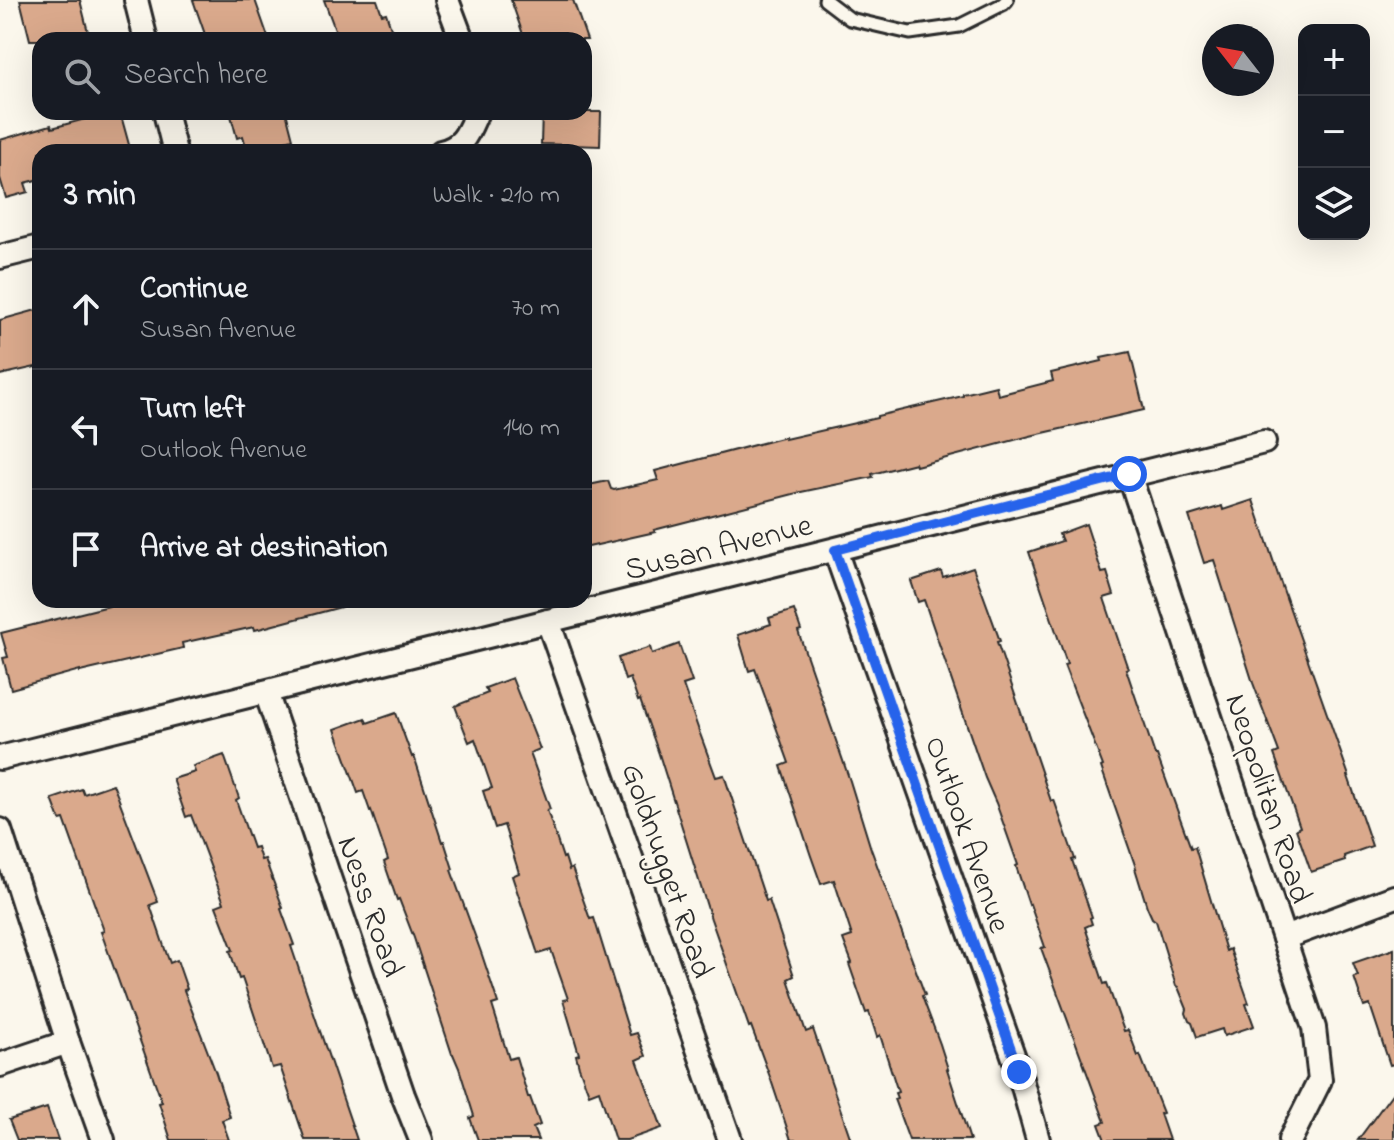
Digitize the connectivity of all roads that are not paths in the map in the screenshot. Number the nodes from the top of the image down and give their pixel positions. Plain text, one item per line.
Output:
1 (136, 0) edge
2 (447, 0) edge
3 (825, 0) edge
4 (1007, 0) edge
5 (144, 32) edge
6 (459, 32) edge
7 (167, 120) edge
8 (473, 120) edge
9 (173, 144) edge
10 (459, 144) edge
11 (32, 249) edge
12 (0, 257) edge
13 (1264, 442) dead end
14 (1129, 474) junction
15 (835, 550) junction
16 (548, 621) junction
17 (266, 692) junction
18 (0, 758) edge
19 (0, 830) edge
20 (1394, 897) edge
21 (1284, 938) junction
22 (68, 1042) junction
23 (0, 1065) edge
24 (103, 1140) edge
25 (421, 1140) edge
26 (730, 1140) edge
27 (1038, 1140) edge
28 (1290, 1140) edge

1 - 5 street
2 - 6 street
3 - 4 lane
7 - 9 street
8 - 10 street
11 - 12 street
13 - 14 street, Susan Avenue
14 - 15 street, Susan Avenue
14 - 21 street, Neopolitan Road
15 - 16 street, Susan Avenue
15 - 27 street, Outlook Avenue
16 - 17 street, Susan Avenue
16 - 26 street, Goldnugget Road
17 - 18 street, Susan Avenue
17 - 25 street, Ness Road
19 - 22 street
20 - 21 street
21 - 28 street, Neopolitan Road
22 - 23 street
22 - 24 street

